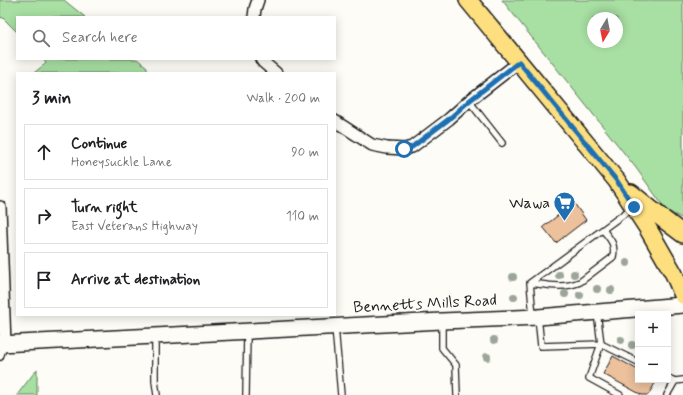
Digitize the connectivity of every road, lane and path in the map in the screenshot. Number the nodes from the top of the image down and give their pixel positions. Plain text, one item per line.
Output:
1 (258, 0) edge
2 (468, 0) edge
3 (254, 16) edge
4 (262, 60) edge
5 (519, 62) junction
6 (275, 72) edge
7 (469, 101) junction
8 (336, 122) edge
9 (502, 144) dead end
10 (617, 181) junction
11 (0, 207) edge
12 (634, 207) junction
13 (602, 230) junction
14 (683, 234) edge
15 (530, 283) junction
16 (683, 295) edge
17 (683, 305) edge
18 (597, 312) junction
19 (536, 317) junction
20 (442, 321) junction
21 (335, 327) junction
22 (247, 332) junction
23 (155, 336) junction
24 (602, 344) junction
25 (2, 349) edge
26 (635, 360) edge
27 (671, 379) edge
28 (683, 380) edge
29 (675, 381) junction
30 (157, 395) edge
31 (246, 395) edge
32 (341, 395) edge
33 (457, 395) edge
34 (620, 395) edge
35 (667, 395) edge

1 - 3 street
2 - 5 main road
4 - 6 street
5 - 7 street
5 - 10 main road
7 - 8 street
7 - 9 lane
10 - 12 main road
10 - 14 main road
11 - 25 street
12 - 13 lane
12 - 16 main road
13 - 15 lane
13 - 15 lane
15 - 19 lane
17 - 18 main road, Bennetts Mills Road
18 - 19 main road, Bennetts Mills Road
18 - 24 lane
19 - 20 main road, Bennetts Mills Road
19 - 24 lane
20 - 21 main road, Bennetts Mills Road
20 - 33 lane
21 - 22 main road, Bennetts Mills Road
21 - 32 lane
22 - 23 main road, Bennetts Mills Road
22 - 31 lane
23 - 25 main road, Bennetts Mills Road
23 - 30 lane
24 - 26 lane
24 - 34 lane
27 - 29 lane
28 - 29 lane
29 - 35 lane

